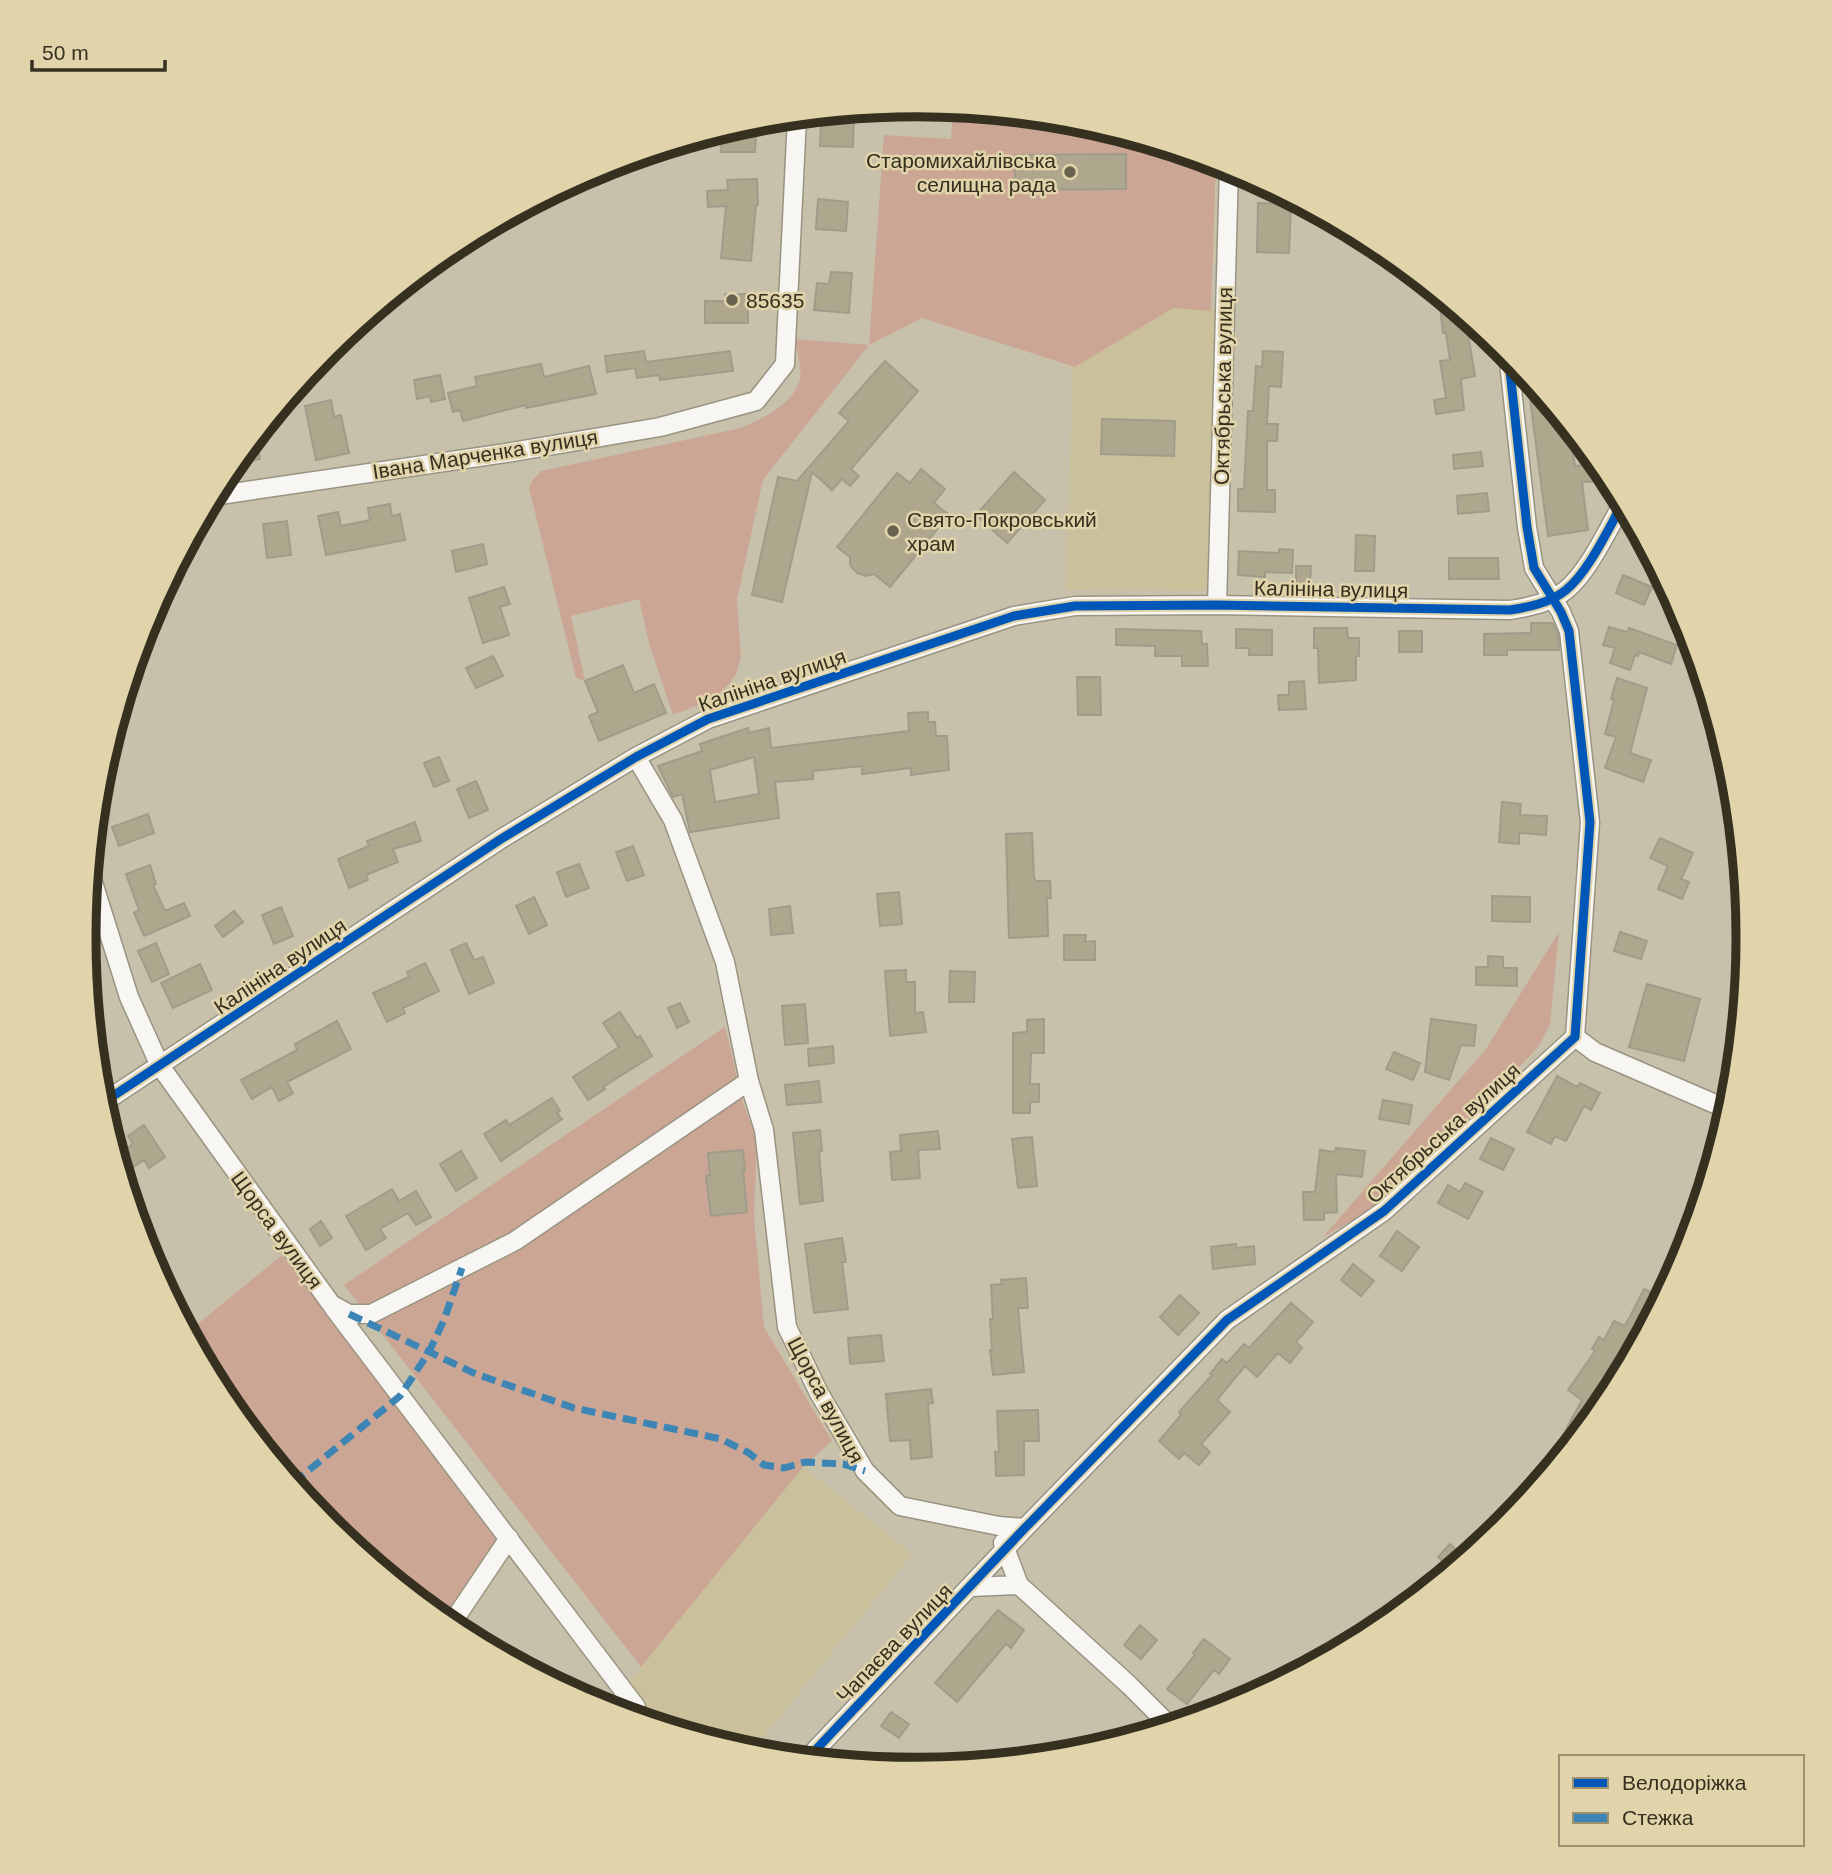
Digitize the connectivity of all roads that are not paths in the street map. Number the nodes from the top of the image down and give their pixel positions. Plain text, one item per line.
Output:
1 (797, 126) edge
2 (1229, 179) edge
3 (1510, 373) edge
4 (227, 494) edge
5 (1617, 513) edge
6 (1553, 597) junction
7 (1217, 605) junction
8 (636, 757) junction
9 (98, 896) edge
10 (1575, 1037) junction
11 (160, 1066) junction
12 (749, 1081) junction
13 (112, 1097) edge
14 (1718, 1105) edge
15 (331, 1304) junction
16 (999, 1526) junction
17 (1025, 1528) junction
18 (509, 1538) junction
19 (1005, 1551) junction
20 (1019, 1585) junction
21 (971, 1587) junction
22 (457, 1616) edge
23 (636, 1707) dead end
24 (1162, 1718) edge
25 (815, 1751) edge

1 - 4 street, Івана Марченка вулиця
2 - 7 street, Октябрьська вулиця
3 - 6 street
5 - 6 street
6 - 7 street, Калініна вулиця
6 - 10 street
7 - 8 street, Калініна вулиця
8 - 11 street, Калініна вулиця
8 - 12 street, Щорса вулиця
9 - 11 street, Щорса вулиця
10 - 14 street
10 - 17 street, Октябрьська вулиця
11 - 13 street, Калініна вулиця
11 - 15 street, Щорса вулиця
12 - 15 street, Щорса вулиця
12 - 16 street, Щорса вулиця
15 - 18 street
16 - 17 street, Щорса вулиця
16 - 19 street
17 - 19 street, Октябрьська вулиця
18 - 22 street
18 - 23 street
19 - 20 street
19 - 21 street, Чапаєва вулиця
20 - 21 street
20 - 24 street
21 - 25 street, Чапаєва вулиця

